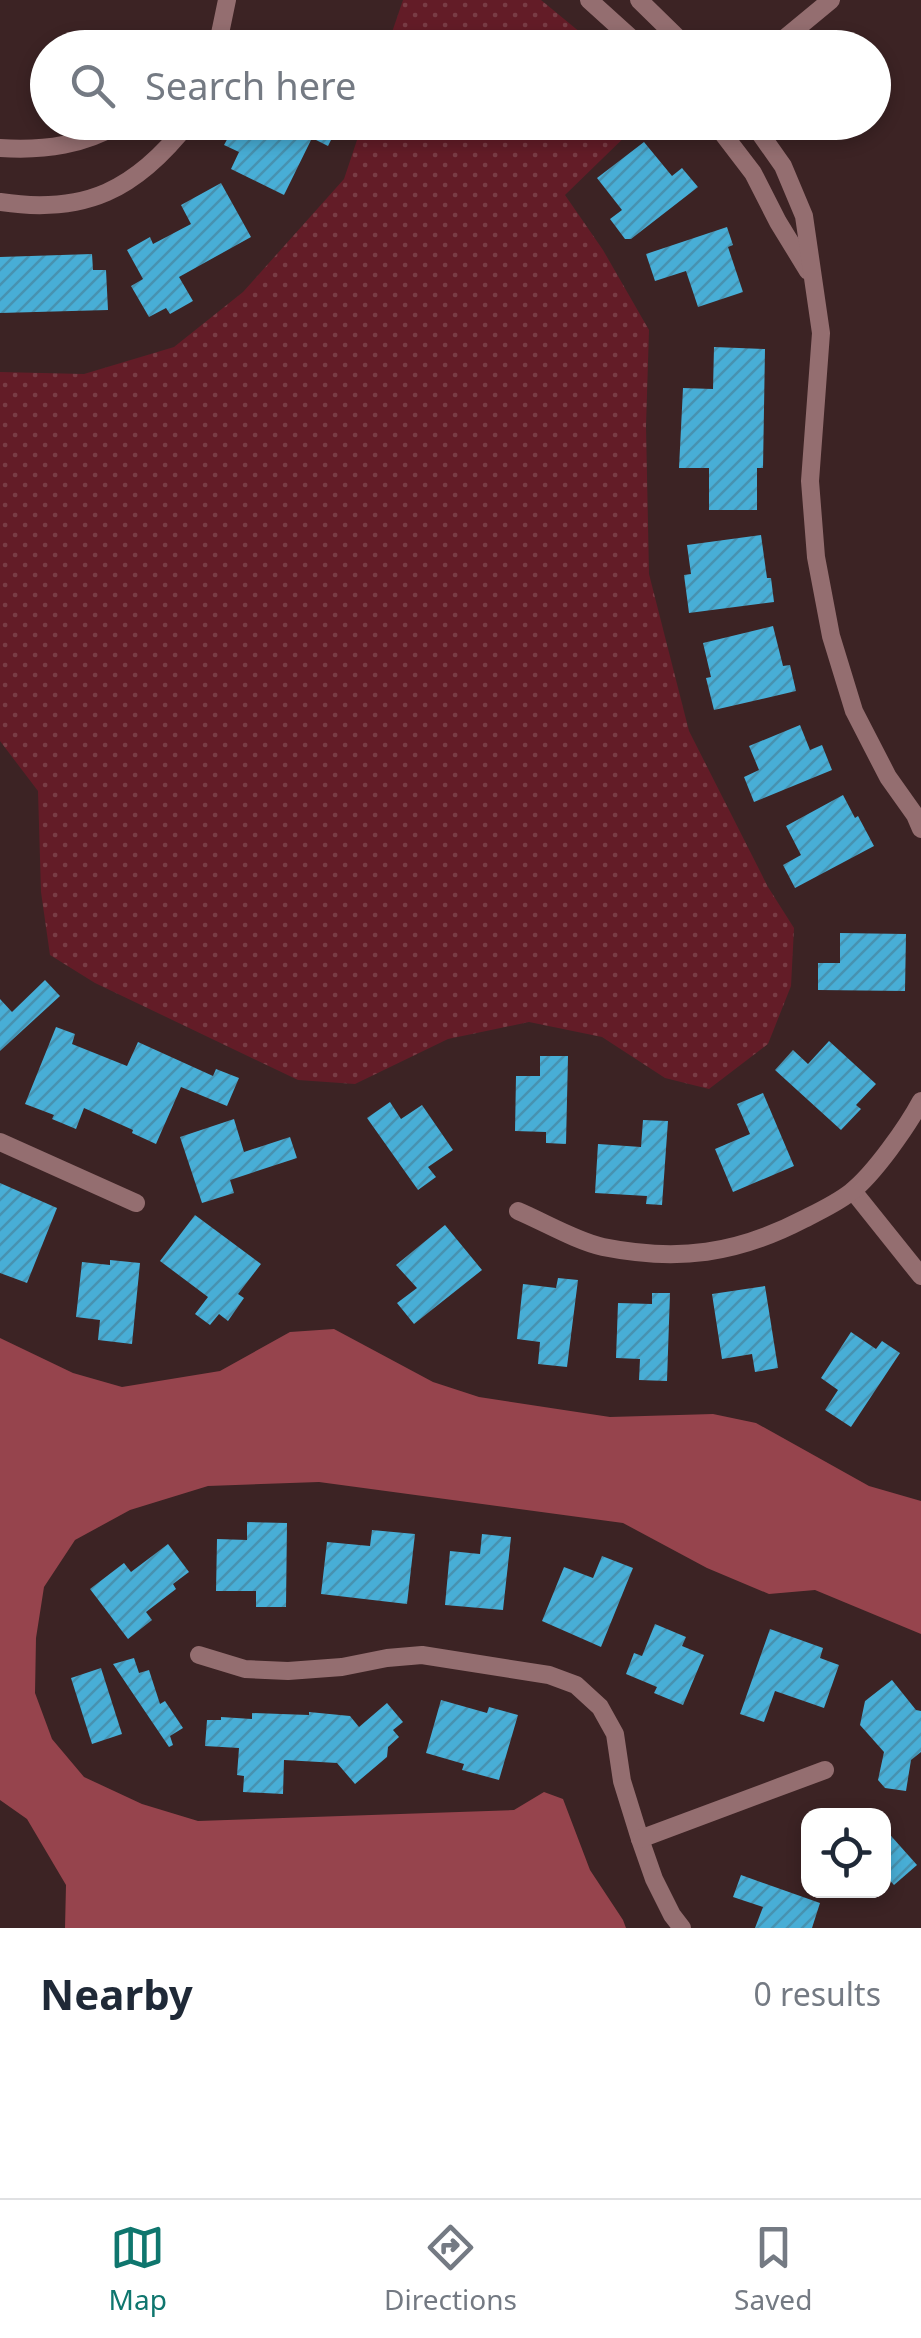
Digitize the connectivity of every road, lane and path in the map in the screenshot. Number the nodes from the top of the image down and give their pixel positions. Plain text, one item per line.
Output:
1 (228, 0) edge
2 (590, 0) edge
3 (639, 0) edge
4 (831, 0) edge
5 (222, 27) junction
6 (220, 30) edge
7 (221, 30) edge
8 (622, 30) edge
9 (670, 30) edge
10 (794, 30) edge
11 (86, 140) edge
12 (174, 140) edge
13 (728, 140) edge
14 (765, 140) edge
15 (0, 148) edge
16 (0, 202) edge
17 (812, 276) junction
18 (919, 819) edge
19 (921, 1101) edge
20 (0, 1142) edge
21 (853, 1190) junction
22 (136, 1203) dead end
23 (518, 1211) dead end
24 (921, 1276) edge
25 (199, 1655) dead end
26 (825, 1770) dead end
27 (640, 1839) junction
28 (682, 1928) edge

1 - 5 street
2 - 8 street
3 - 9 street
4 - 10 street
5 - 6 street
5 - 7 street
11 - 15 street
12 - 16 street
13 - 17 street
14 - 17 street
17 - 18 street
19 - 21 street
20 - 22 street
21 - 23 street
21 - 24 street
25 - 27 street
26 - 27 street
27 - 28 street

